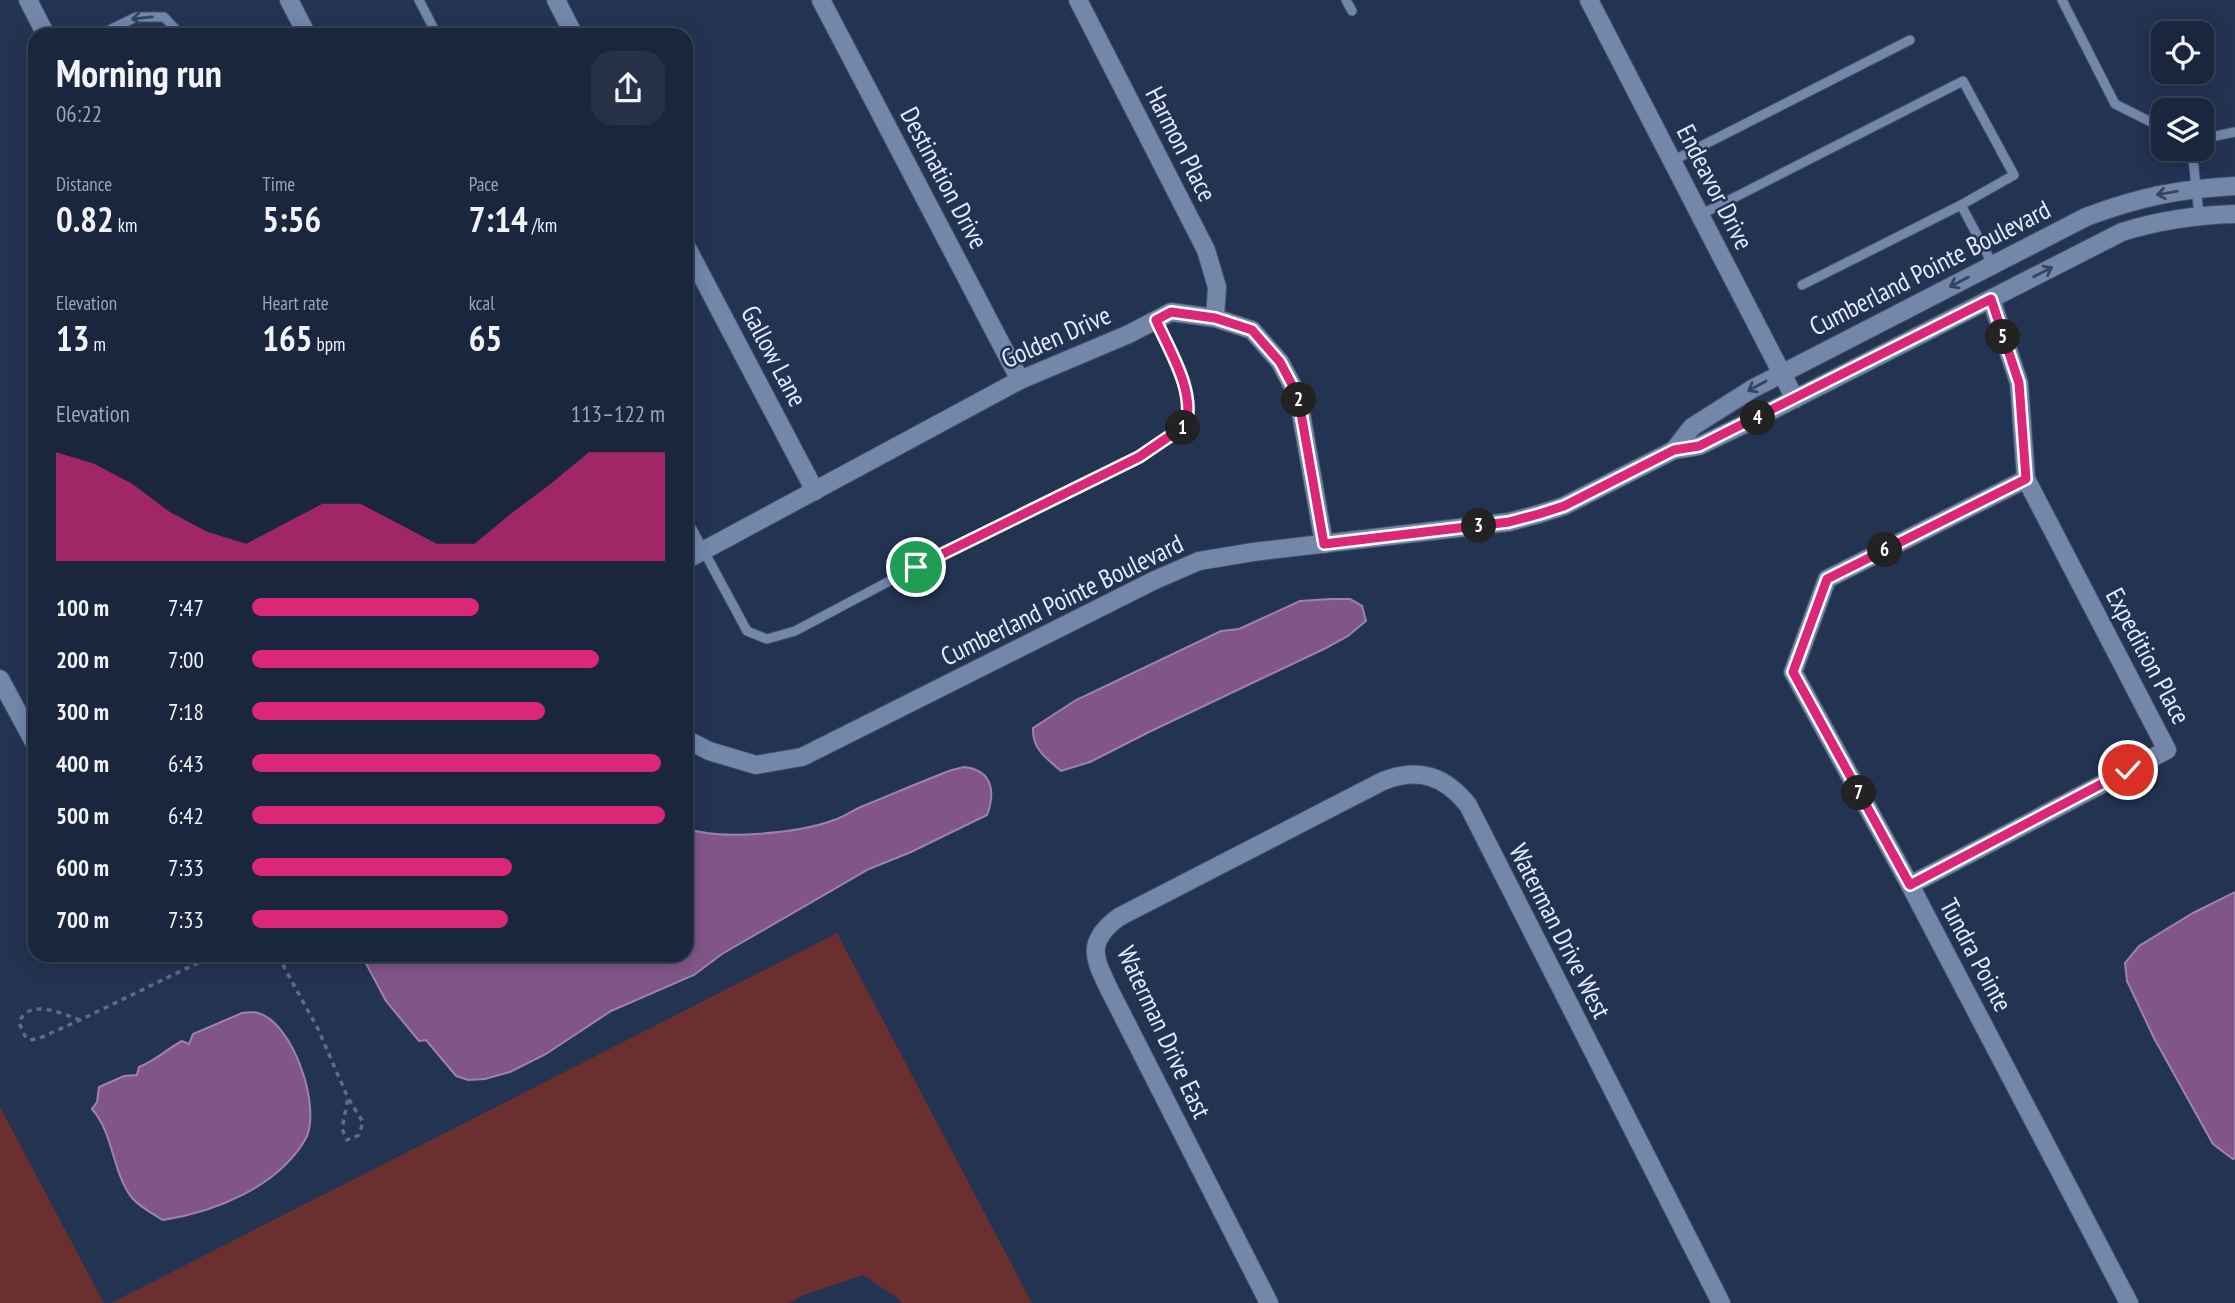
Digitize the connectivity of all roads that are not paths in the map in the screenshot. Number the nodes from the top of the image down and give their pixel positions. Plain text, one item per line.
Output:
1 (28, 0) edge
2 (289, 0) edge
3 (419, 0) edge
4 (556, 0) edge
5 (821, 0) edge
6 (1078, 0) edge
7 (1346, 0) edge
8 (1589, 0) edge
9 (2062, 0) edge
10 (1352, 11) dead end
11 (42, 28) edge
12 (113, 28) edge
13 (174, 28) edge
14 (303, 28) edge
15 (433, 28) edge
16 (570, 28) edge
17 (1910, 40) dead end
18 (2151, 122) edge
19 (2235, 132) edge
20 (2214, 136) edge
21 (1672, 161) junction
22 (2194, 161) edge
23 (2235, 187) edge
24 (2197, 188) junction
25 (1961, 205) junction
26 (2235, 214) edge
27 (1700, 215) junction
28 (2199, 215) junction
29 (693, 259) edge
30 (1993, 265) junction
31 (1802, 285) dead end
32 (1991, 299) junction
33 (1215, 318) junction
34 (1156, 320) junction
35 (1782, 373) junction
36 (1020, 380) junction
37 (1794, 398) junction
38 (1674, 450) junction
39 (2026, 479) junction
40 (815, 491) junction
41 (693, 532) edge
42 (1324, 544) junction
43 (703, 551) junction
44 (693, 556) edge
45 (0, 679) edge
46 (28, 731) edge
47 (693, 743) edge
48 (1246, 852) joint
49 (1910, 885) junction
50 (1269, 1303) edge
51 (1721, 1303) edge
52 (2129, 1303) edge

1 - 11 street
2 - 14 street
3 - 15 lane
4 - 16 street
5 - 36 street, Destination Drive
6 - 33 street, Harmon Place
7 - 10 lane
8 - 21 street, Endeavor Drive
9 - 18 lane
13 -> 12 lane
17 - 21 lane
19 - 20 lane
21 - 27 street, Endeavor Drive
22 - 24 lane
23 - 24 street, Cumberland Pointe Boulevard
24 - 28 lane
24 -> 30 street, Cumberland Pointe Boulevard
25 - 27 lane
25 - 30 lane
25 - 31 lane
26 - 28 street, Cumberland Pointe Boulevard
27 - 35 street, Endeavor Drive
32 -> 28 street, Cumberland Pointe Boulevard
29 - 40 street, Gallow Lane
30 -> 35 street, Cumberland Pointe Boulevard
32 - 37 street, Cumberland Pointe Boulevard
32 - 39 street
33 - 34 street, Golden Drive
33 - 42 street, Golden Drive
34 - 36 street, Golden Drive
34 - 43 lane
35 - 37 street, Endeavor Drive
35 -> 38 street, Cumberland Pointe Boulevard
36 - 40 street, Golden Drive
37 - 38 street, Cumberland Pointe Boulevard
38 - 42 street, Cumberland Pointe Boulevard
39 - 49 street, Tundra Pointe
39 - 49 street, Expedition Place
40 - 43 street, Golden Drive
41 - 43 lane
42 - 47 street, Cumberland Pointe Boulevard
43 - 44 street, Golden Drive
45 - 46 street
48 - 50 street, Waterman Drive East
48 - 51 street, Waterman Drive West
49 - 52 street, Tundra Pointe

